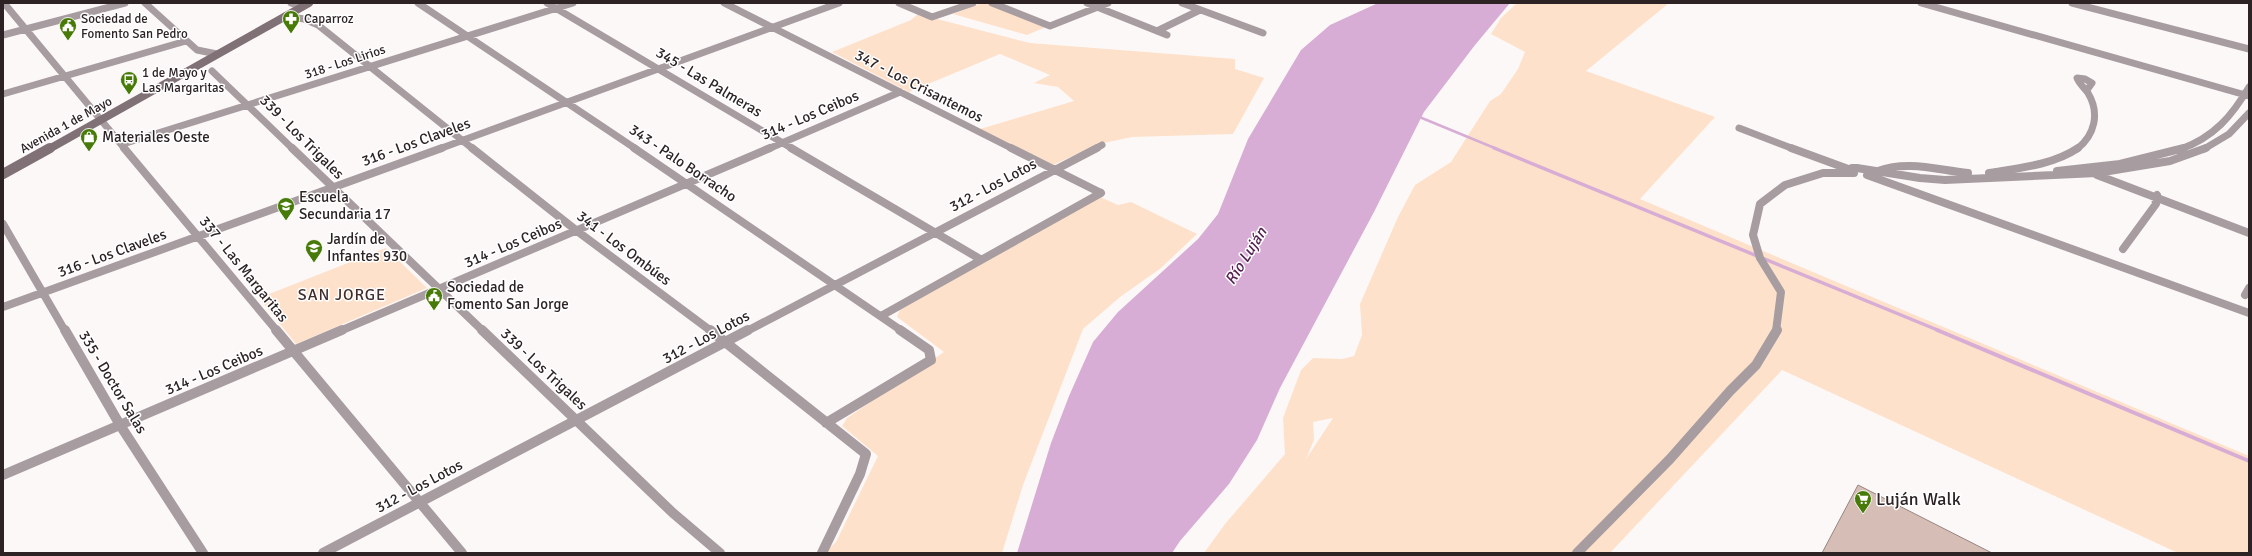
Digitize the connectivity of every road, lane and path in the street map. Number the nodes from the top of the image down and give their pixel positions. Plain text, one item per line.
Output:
1 (4, 3) edge
2 (125, 3) edge
3 (146, 3) edge
4 (291, 3) edge
5 (418, 3) edge
6 (547, 3) edge
7 (573, 3) edge
8 (724, 3) edge
9 (839, 3) edge
10 (899, 3) edge
11 (973, 3) edge
12 (992, 3) edge
13 (1087, 3) edge
14 (1108, 3) edge
15 (1182, 3) edge
16 (1922, 3) edge
17 (2072, 3) edge
18 (306, 5) edge
19 (1097, 7) junction
20 (556, 8) junction
21 (1200, 10) junction
22 (285, 16) junction
23 (772, 28) junction
24 (26, 29) junction
25 (1157, 30) junction
26 (1263, 33) dead end
27 (3, 35) edge
28 (1167, 35) dead end
29 (467, 36) junction
30 (186, 41) junction
31 (2249, 49) edge
32 (217, 54) junction
33 (370, 67) junction
34 (658, 69) junction
35 (212, 71) dead end
36 (65, 76) junction
37 (2087, 90) dead end
38 (900, 92) junction
39 (2248, 92) edge
40 (3, 94) edge
41 (568, 102) junction
42 (250, 105) junction
43 (2249, 112) edge
44 (102, 119) junction
45 (1739, 128) dead end
46 (464, 140) junction
47 (782, 142) junction
48 (123, 144) junction
49 (1102, 144) dead end
50 (1053, 170) junction
51 (1853, 172) junction
52 (2098, 172) junction
53 (1867, 173) junction
54 (3, 174) edge
55 (1986, 176) junction
56 (688, 184) junction
57 (333, 187) junction
58 (2157, 195) junction
59 (3, 224) edge
60 (2249, 228) edge
61 (577, 231) junction
62 (936, 233) junction
63 (2249, 233) edge
64 (198, 236) junction
65 (2123, 249) dead end
66 (980, 259) junction
67 (837, 285) junction
68 (440, 290) junction
69 (43, 292) junction
70 (3, 307) edge
71 (2249, 313) edge
72 (881, 316) junction
73 (727, 343) junction
74 (292, 352) junction
75 (578, 420) junction
76 (826, 423) junction
77 (120, 425) junction
78 (3, 475) edge
79 (420, 502) junction
80 (203, 553) edge
81 (323, 553) edge
82 (462, 553) edge
83 (720, 553) edge
84 (822, 553) edge
85 (1577, 553) edge

1 - 24 street, 337 - Las Margaritas
2 - 24 street
3 - 30 street
4 - 18 street
5 - 29 street, 343 - Palo Borracho
6 - 20 street, 345 - Las Palmeras
7 - 20 street, 318 - Los Lirios
8 - 23 street, 347 - Los Crisantemos
9 - 23 street, 316 - Los Claveles
10 - 11 street
12 - 19 street
13 - 19 street
14 - 19 street
15 - 21 street
16 - 39 street
17 - 31 street
18 - 22 main road, Avenida 1 de Mayo
19 - 25 street
20 - 29 street, 318 - Los Lirios
20 - 34 street, 345 - Las Palmeras
21 - 25 street
21 - 26 street
22 - 32 main road, Avenida 1 de Mayo
22 - 33 street, 341 - Los Ombúes
23 - 34 street, 316 - Los Claveles
23 - 38 street, 347 - Los Crisantemos
24 - 27 street
24 - 36 street, 337 - Las Margaritas
25 - 28 street
29 - 33 street, 318 - Los Lirios
29 - 41 street, 343 - Palo Borracho
30 - 32 street
30 - 36 street
32 - 44 main road, Avenida 1 de Mayo
33 - 42 street, 318 - Los Lirios
33 - 46 street, 341 - Los Ombúes
34 - 41 street, 316 - Los Claveles
34 - 47 street, 345 - Las Palmeras
35 - 42 street, 339 - Los Trigales
36 - 40 street
36 - 44 street, 337 - Las Margaritas
37 - 55 street
38 - 47 street, 314 - Los Ceibos
38 - 50 street, 347 - Los Crisantemos
39 - 52 street
41 - 46 street, 316 - Los Claveles
41 - 56 street, 343 - Palo Borracho
42 - 48 street, 318 - Los Lirios
42 - 57 street, 339 - Los Trigales
43 - 52 street
44 - 48 street, 337 - Las Margaritas
44 - 54 main road, Avenida 1 de Mayo
45 - 51 street
46 - 57 street, 316 - Los Claveles
46 - 61 street, 341 - Los Ombúes
47 - 56 street, 314 - Los Ceibos
47 - 62 street, 345 - Las Palmeras
48 - 64 street, 337 - Las Margaritas
49 - 50 street, 312 - Los Lotos
50 - 62 street, 312 - Los Lotos
50 - 66 street, 347 - Los Crisantemos
51 - 53 street
51 - 85 street
52 - 55 street
52 - 55 street
52 - 58 street
53 - 55 street
53 - 71 street
56 - 61 street, 314 - Los Ceibos
56 - 67 street, 343 - Palo Borracho
57 - 64 street, 316 - Los Claveles
57 - 68 street, 339 - Los Trigales
58 - 60 street
58 - 63 street
58 - 65 street
59 - 69 street, 335 - Doctor Salas
61 - 68 street, 314 - Los Ceibos
61 - 73 street, 341 - Los Ombúes
62 - 66 street, 345 - Las Palmeras
62 - 67 street, 312 - Los Lotos
64 - 69 street, 316 - Los Claveles
64 - 74 street, 337 - Las Margaritas
66 - 72 street
67 - 72 street, 343 - Palo Borracho
67 - 73 street, 312 - Los Lotos
68 - 74 street, 314 - Los Ceibos
68 - 75 street, 339 - Los Trigales
69 - 70 street, 316 - Los Claveles
69 - 77 street, 335 - Doctor Salas
72 - 76 street, 343 - Palo Borracho
73 - 75 street, 312 - Los Lotos
73 - 76 street, 341 - Los Ombúes
74 - 77 street, 314 - Los Ceibos
74 - 79 street, 337 - Las Margaritas
75 - 79 street, 312 - Los Lotos
75 - 83 street, 339 - Los Trigales
76 - 84 street, 341 - Los Ombúes
77 - 78 street, 314 - Los Ceibos
77 - 80 street, 335 - Doctor Salas
79 - 81 street, 312 - Los Lotos
79 - 82 street, 337 - Las Margaritas

